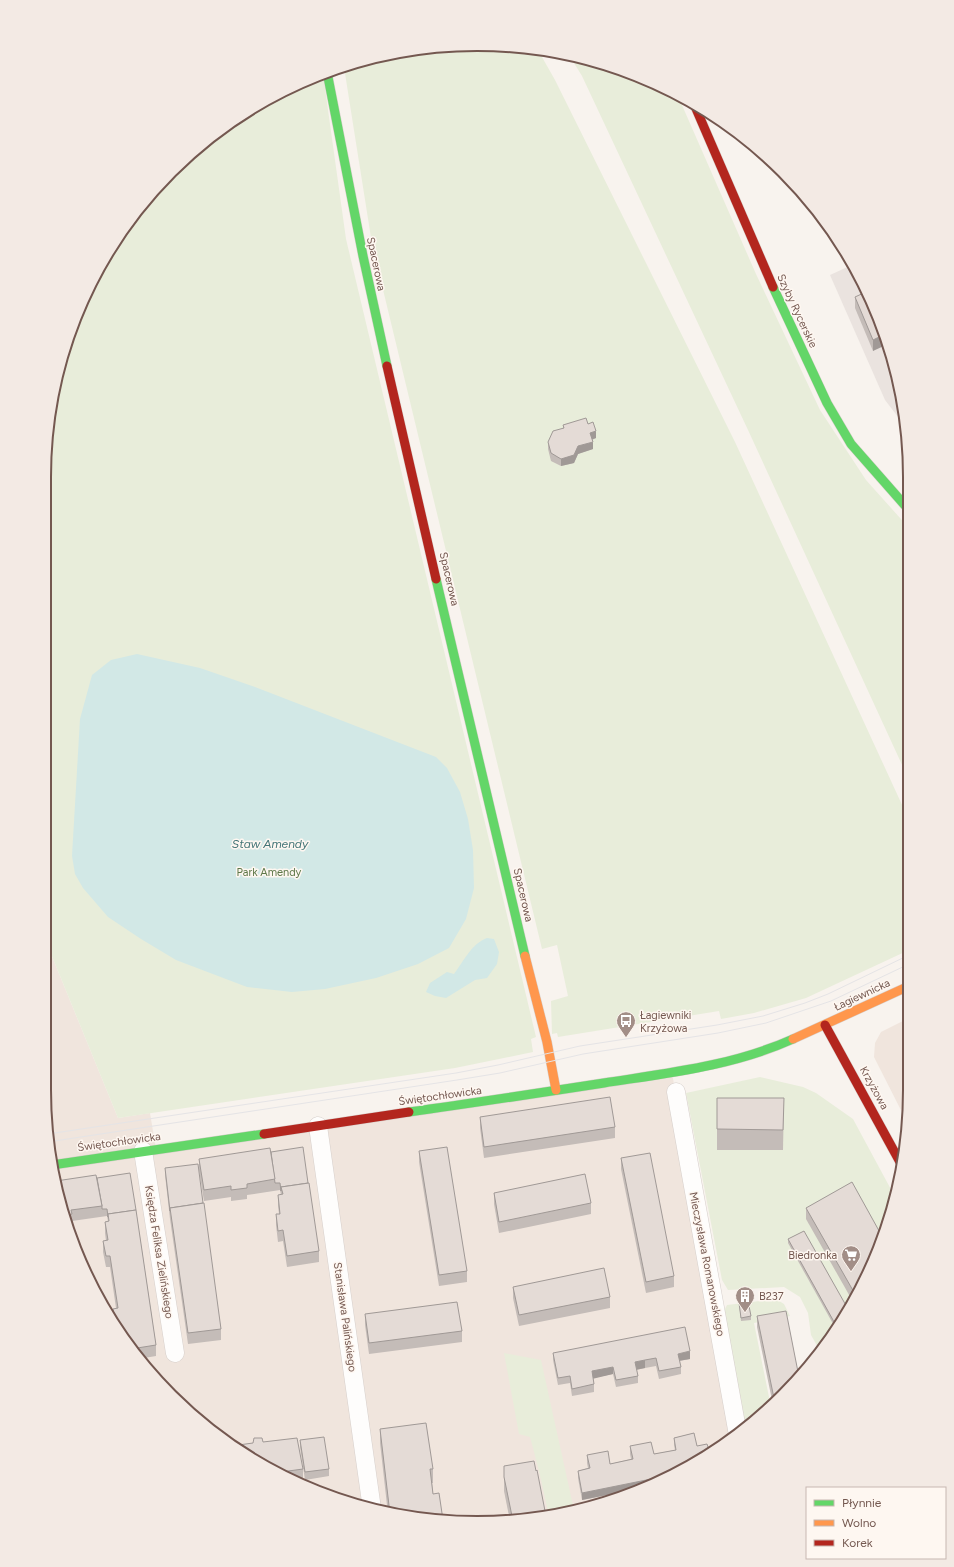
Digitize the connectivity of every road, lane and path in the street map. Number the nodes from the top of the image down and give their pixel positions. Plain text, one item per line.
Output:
1 (328, 78) edge
2 (698, 113) edge
3 (903, 503) edge
4 (903, 989) edge
5 (825, 1025) junction
6 (556, 1090) junction
7 (676, 1092) dead end
8 (318, 1126) junction
9 (143, 1151) junction
10 (897, 1157) edge
11 (58, 1164) edge
12 (175, 1353) dead end
13 (737, 1427) edge
14 (371, 1502) edge

1 - 6 street, Spacerowa
2 - 3 street, Szyby Rycerskie
4 - 5 street, Łagiewnicka
5 - 6 street, Świętochłowicka
5 - 10 street, Krzyżowa
6 - 8 street, Świętochłowicka
7 - 13 street, Mieczysława Romanowskiego
8 - 9 street, Świętochłowicka
8 - 14 street, Stanisława Palińskiego
9 - 11 street, Świętochłowicka
9 - 12 street, Księdza Feliksa Zielińskiego

